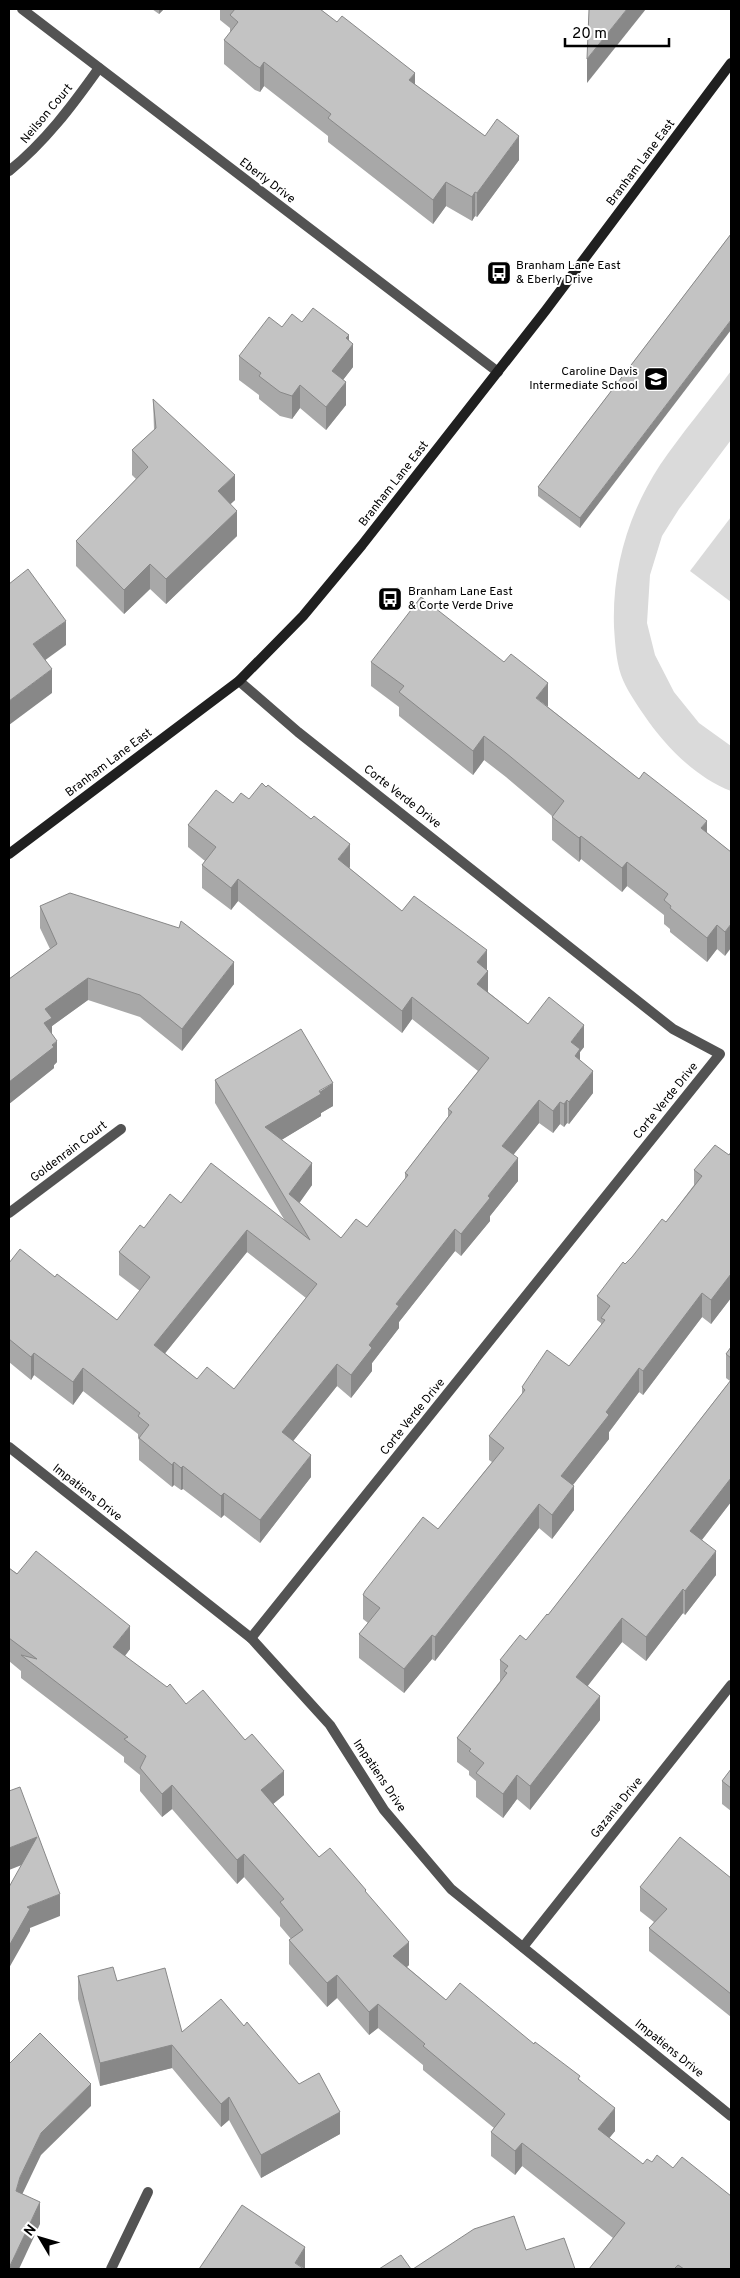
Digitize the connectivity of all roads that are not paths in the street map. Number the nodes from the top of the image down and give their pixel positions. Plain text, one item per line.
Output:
1 (22, 9) edge
2 (731, 63) edge
3 (99, 68) junction
4 (9, 171) edge
5 (498, 372) junction
6 (239, 681) junction
7 (9, 854) edge
8 (121, 1129) dead end
9 (9, 1213) edge
10 (9, 1447) edge
11 (251, 1638) junction
12 (731, 1685) edge
13 (523, 1947) junction
14 (731, 2116) edge
15 (148, 2192) dead end
16 (111, 2269) edge

1 - 3 street, Eberly Drive
2 - 5 street, Branham Lane East
3 - 4 street, Neilson Court
3 - 5 street, Eberly Drive
5 - 6 street, Branham Lane East
6 - 7 street, Branham Lane East
6 - 11 street, Corte Verde Drive
8 - 9 street, Goldenrain Court
10 - 11 street, Impatiens Drive
11 - 13 street, Impatiens Drive
12 - 13 street, Gazania Drive
13 - 14 street, Impatiens Drive
15 - 16 street

